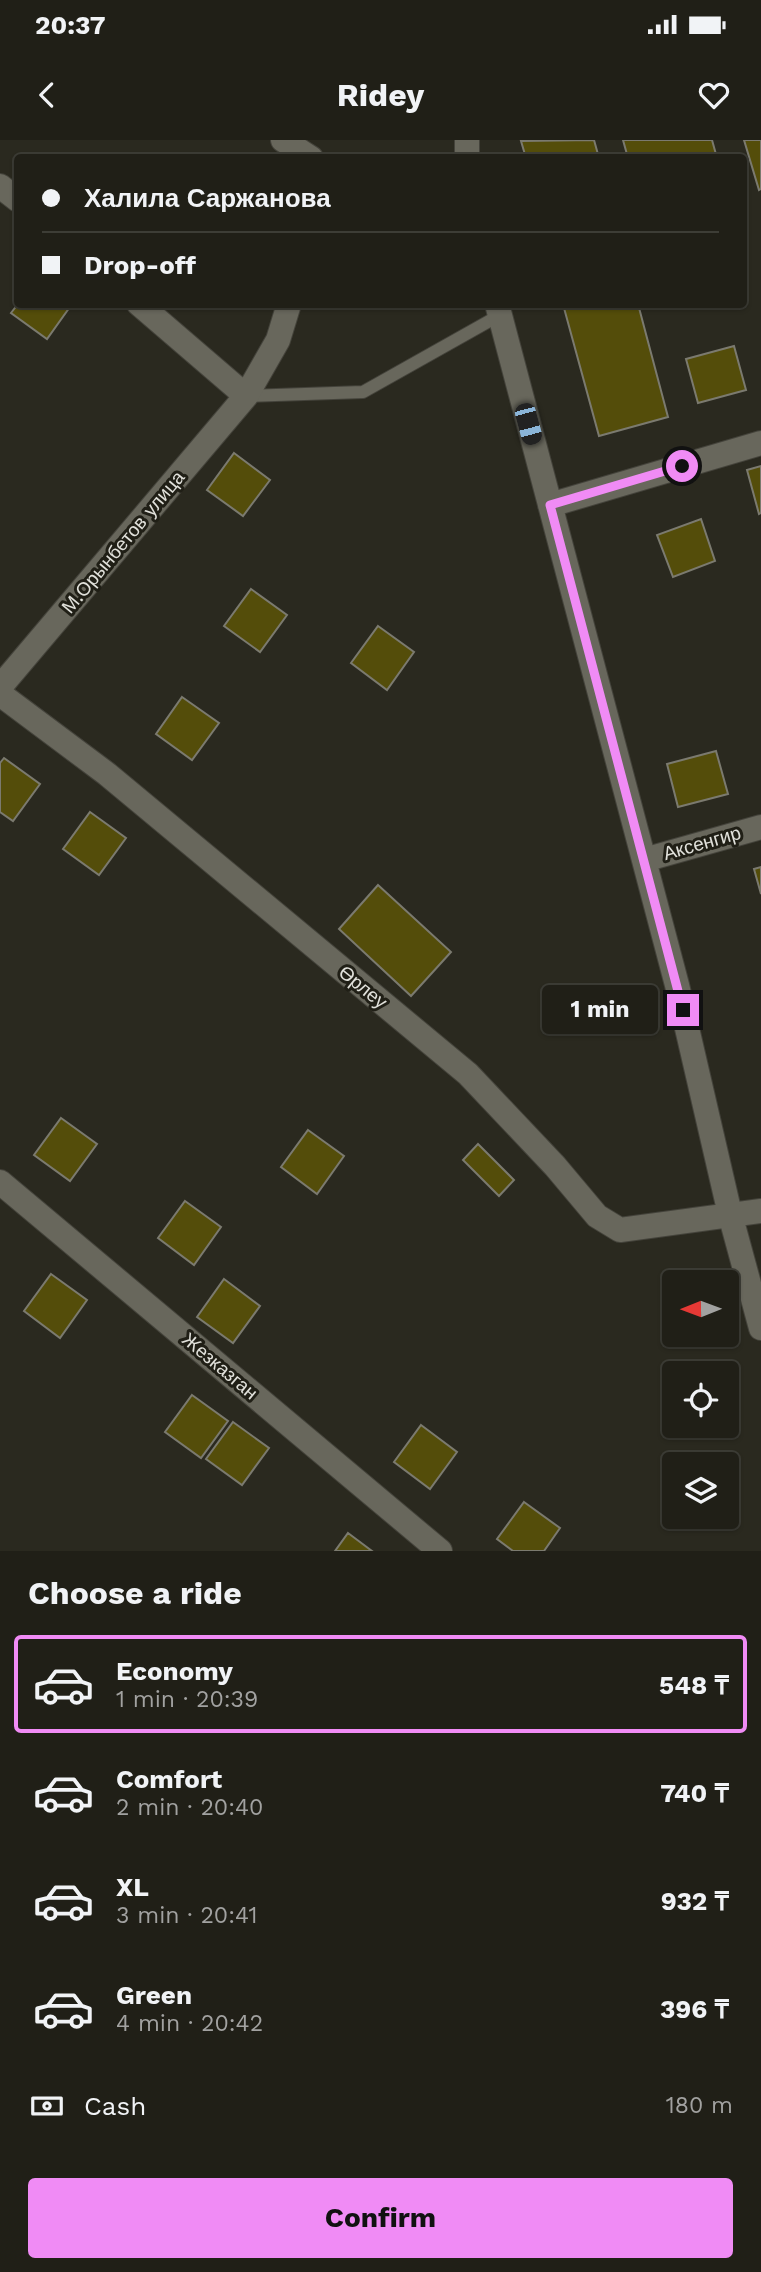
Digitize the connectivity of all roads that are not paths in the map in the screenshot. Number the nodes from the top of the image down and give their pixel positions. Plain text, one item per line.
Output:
1 (281, 140) edge
2 (304, 154) edge
3 (0, 186) edge
4 (14, 197) edge
5 (144, 308) edge
6 (288, 308) edge
7 (499, 310) edge
8 (246, 396) junction
9 (761, 443) edge
10 (550, 505) junction
11 (0, 687) edge
12 (0, 694) edge
13 (761, 827) edge
14 (644, 860) junction
15 (0, 1182) edge
16 (761, 1211) edge
17 (730, 1214) junction
18 (761, 1328) edge
19 (440, 1551) edge

1 - 2 street
3 - 4 street
5 - 8 street
6 - 8 street, М.Орынбетов улица
7 - 8 lane
7 - 10 street
8 - 11 street, М.Орынбетов улица
9 - 10 street
10 - 14 street
12 - 17 street, Өрлеу
13 - 14 street, Аксенгир
14 - 17 street
15 - 19 street, Жезказган
16 - 17 street, Өрлеу
17 - 18 street

